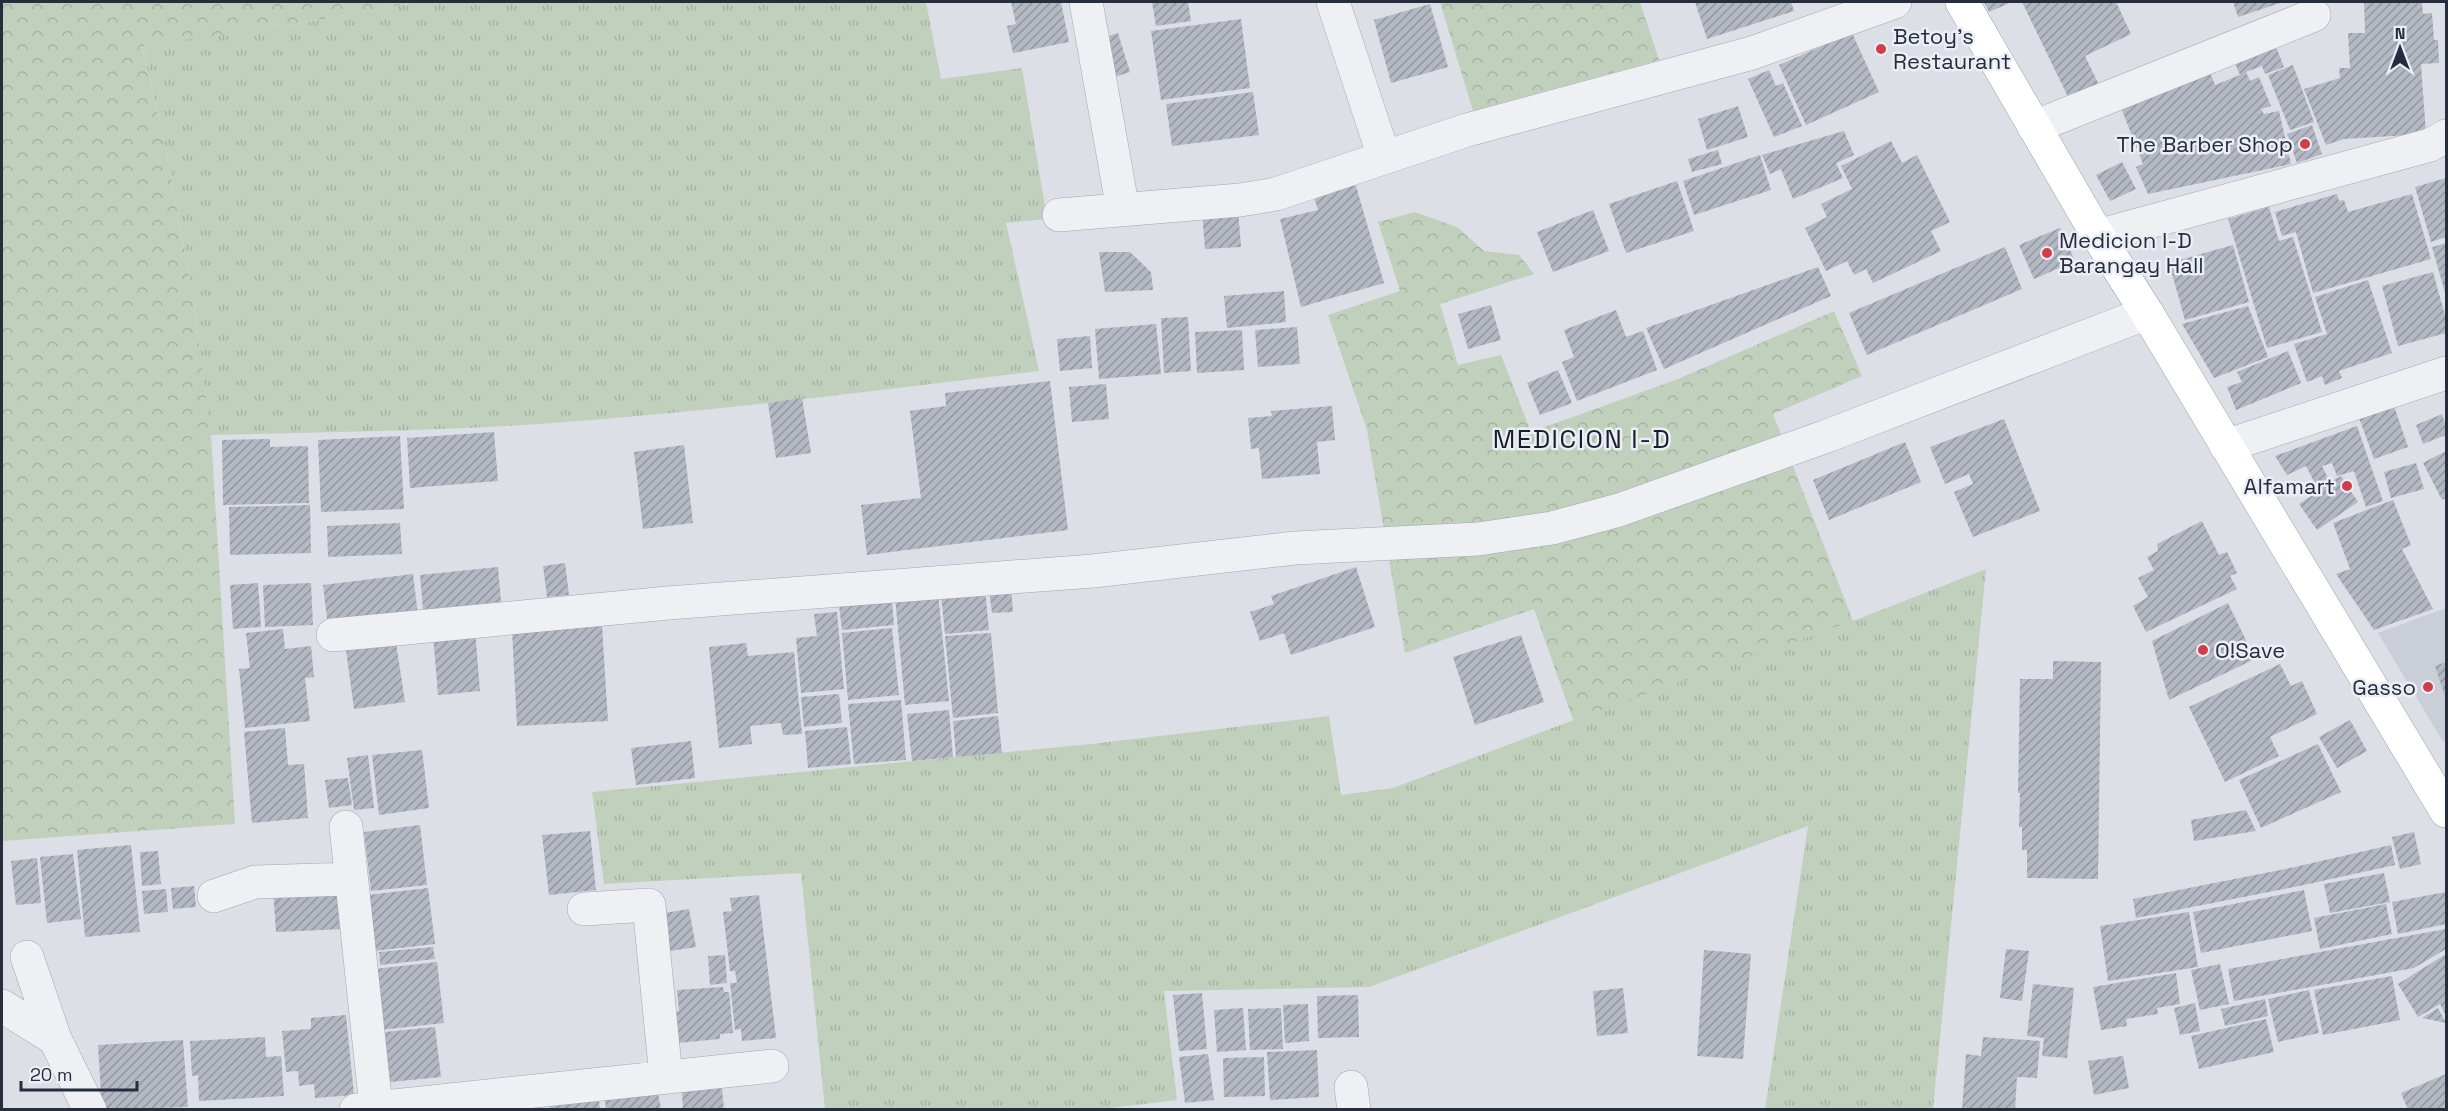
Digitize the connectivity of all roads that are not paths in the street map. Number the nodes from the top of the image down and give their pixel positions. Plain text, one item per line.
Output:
1 (1086, 2) edge
2 (1334, 2) edge
3 (1895, 2) edge
4 (1962, 2) edge
5 (2314, 15) dead end
6 (2034, 127) junction
7 (2446, 136) edge
8 (1384, 157) junction
9 (1123, 210) junction
10 (1059, 215) dead end
11 (2098, 236) junction
12 (2147, 313) junction
13 (2446, 373) edge
14 (2226, 446) junction
15 (333, 634) dead end
16 (2446, 811) edge
17 (346, 827) dead end
18 (350, 879) junction
19 (214, 896) dead end
20 (584, 909) dead end
21 (27, 957) dead end
22 (2, 1006) edge
23 (55, 1039) junction
24 (772, 1066) dead end
25 (666, 1077) junction
26 (366, 1108) edge
27 (90, 1110) edge

1 - 9 street
2 - 8 street
3 - 8 street
4 - 6 main road
5 - 6 street
6 - 11 main road
7 - 11 street
8 - 9 street
9 - 10 street
11 - 12 main road
12 - 14 main road
12 - 15 street
13 - 14 street
14 - 16 main road
17 - 18 street
18 - 19 street
18 - 26 street
20 - 25 street
21 - 23 street
22 - 23 street
23 - 27 street
24 - 25 street
25 - 26 street

